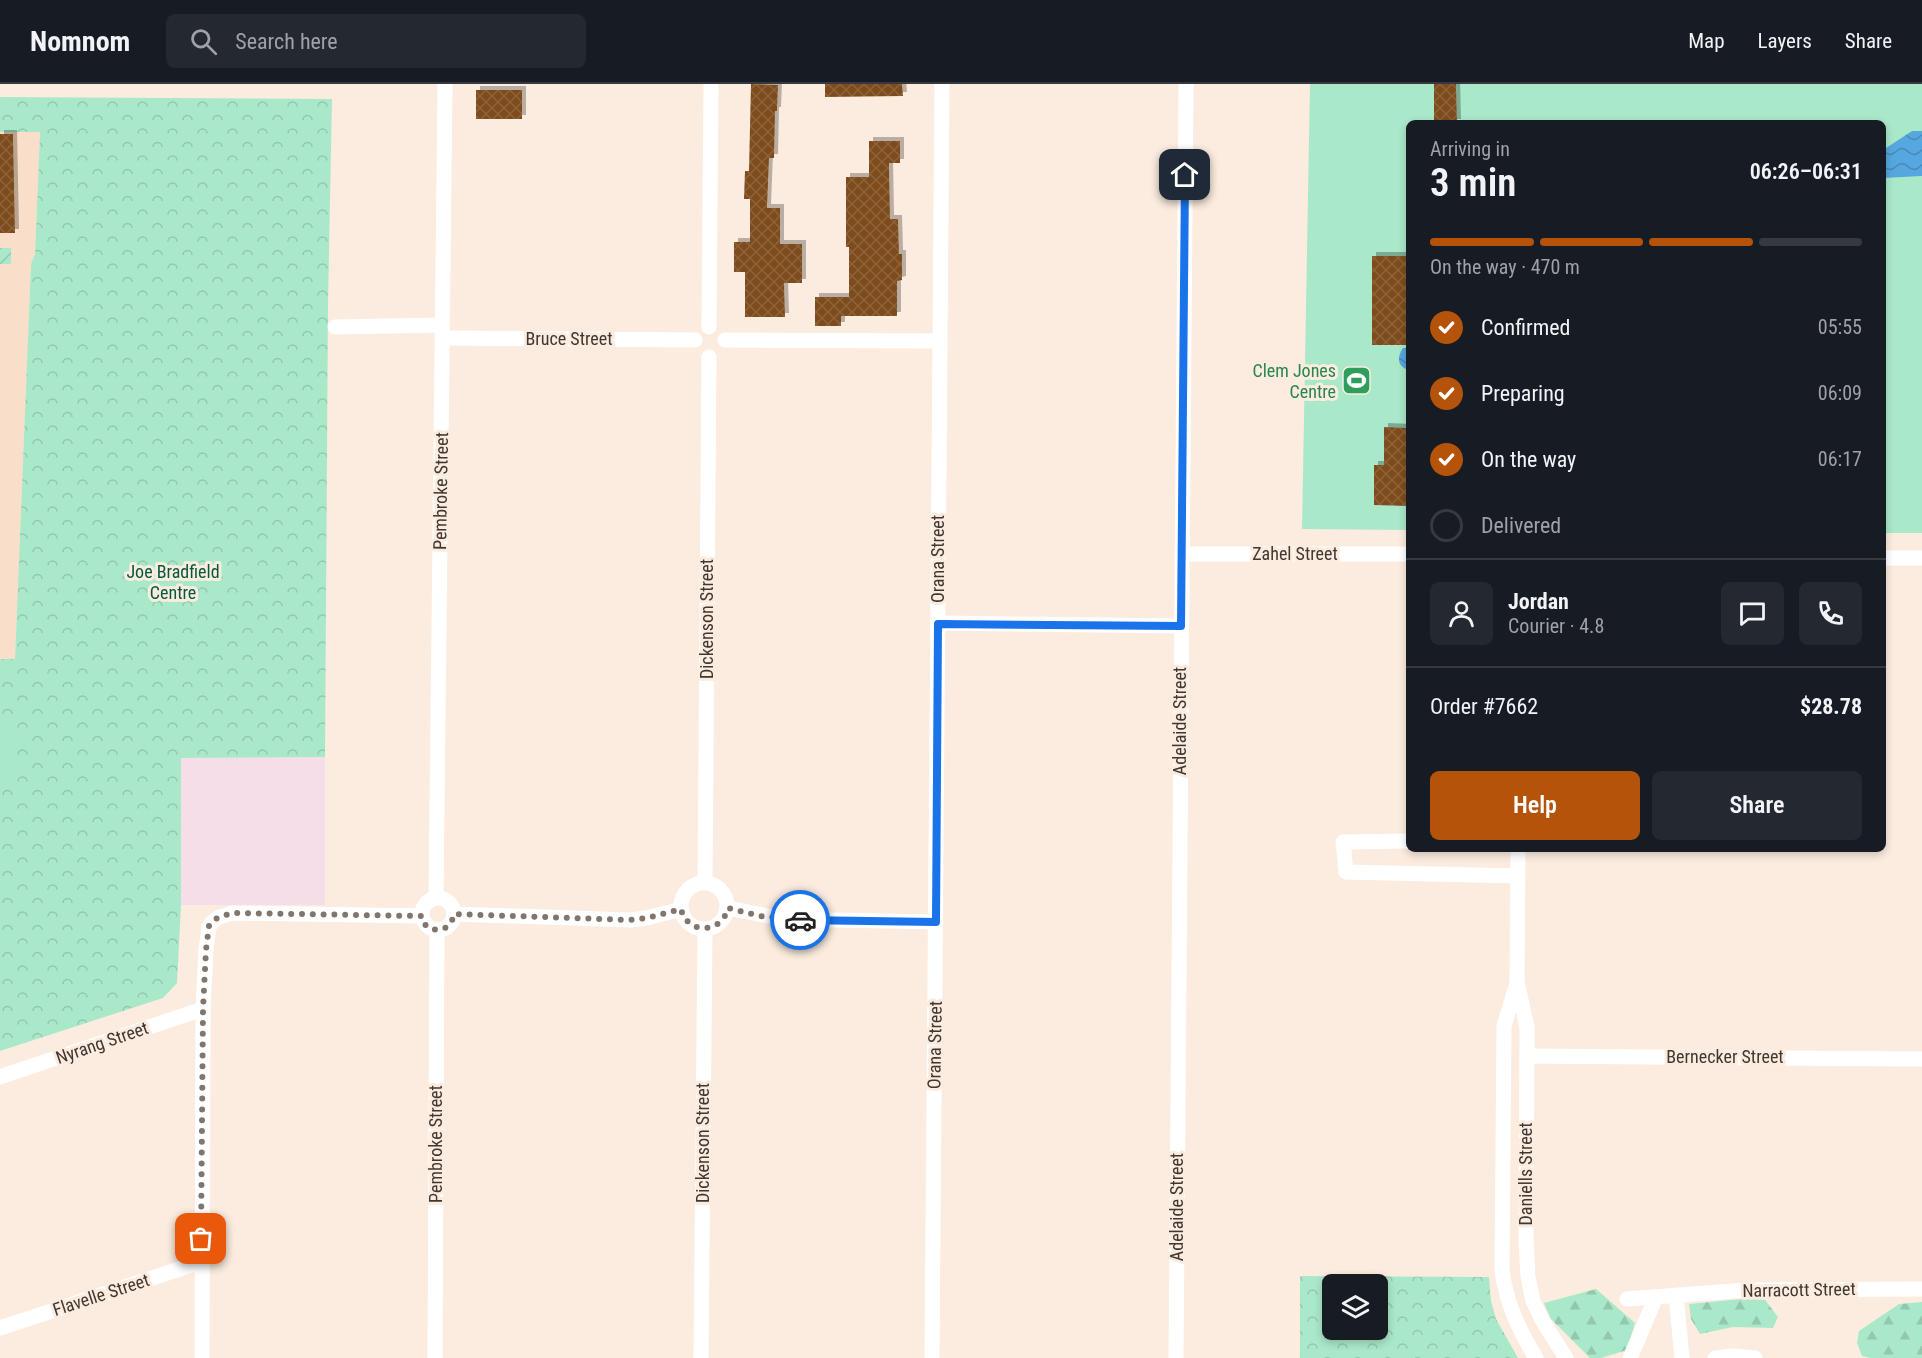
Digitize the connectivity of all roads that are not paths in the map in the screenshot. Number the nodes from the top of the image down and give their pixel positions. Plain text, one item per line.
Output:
1 (445, 84) edge
2 (711, 84) edge
3 (942, 84) edge
4 (1186, 84) edge
5 (335, 327) dead end
6 (709, 327) junction
7 (442, 332) junction
8 (695, 340) junction
9 (725, 340) junction
10 (939, 341) junction
11 (709, 357) junction
12 (1182, 554) junction
13 (1406, 554) edge
14 (1886, 558) edge
15 (1922, 558) edge
16 (938, 624) junction
17 (1181, 626) junction
18 (1406, 841) edge
19 (1518, 852) edge
20 (1518, 876) junction
21 (705, 882) junction
22 (436, 898) junction
23 (728, 908) junction
24 (681, 909) junction
25 (454, 914) junction
26 (422, 916) junction
27 (936, 922) junction
28 (705, 929) junction
29 (436, 930) junction
30 (1517, 982) junction
31 (203, 1009) junction
32 (1527, 1056) junction
33 (1922, 1059) edge
34 (0, 1077) edge
35 (201, 1262) junction
36 (1922, 1289) edge
37 (1676, 1295) junction
38 (1656, 1298) junction
39 (1627, 1299) dead end
40 (0, 1328) edge
41 (202, 1358) edge
42 (435, 1358) edge
43 (701, 1358) edge
44 (932, 1358) edge
45 (1176, 1358) edge
46 (1536, 1358) edge
47 (1566, 1358) edge
48 (1630, 1358) edge
49 (1682, 1358) edge
50 (1715, 1358) edge
51 (1755, 1358) edge

1 - 7 street, Pembroke Street
2 - 6 street
3 - 10 street, Orana Street
4 - 12 street, Adelaide Street
5 - 7 street, Bruce Street
6 - 8 street
6 - 9 street
7 - 8 street, Bruce Street
7 - 22 street, Pembroke Street
8 - 11 street
9 - 10 street
9 - 11 street
10 - 16 street, Orana Street
11 - 21 street, Dickenson Street
12 - 13 street, Zahel Street
12 - 17 street, Adelaide Street
14 - 15 street
16 - 17 street
16 - 27 street, Orana Street
17 - 45 street, Adelaide Street
18 - 20 street
19 - 20 street, Daniells Street
20 - 30 street, Daniells Street
21 - 23 street
21 - 24 street
22 - 25 street
22 - 26 street
23 - 27 street
23 - 28 street
24 - 25 street
24 - 28 street
25 - 29 street
26 - 29 street
26 - 31 street
27 - 44 street, Orana Street
28 - 43 street, Dickenson Street
29 - 42 street, Pembroke Street
30 - 32 street, Daniells Street
30 - 46 street, Daniells Street
31 - 34 street, Nyrang Street
31 - 35 street
32 - 33 street, Bernecker Street
32 - 47 street, Daniells Street
35 - 40 street, Flavelle Street
35 - 41 street
36 - 37 street, Narracott Street
37 - 38 street, Narracott Street
37 - 49 street
38 - 39 street, Narracott Street
38 - 48 street
50 - 51 street

